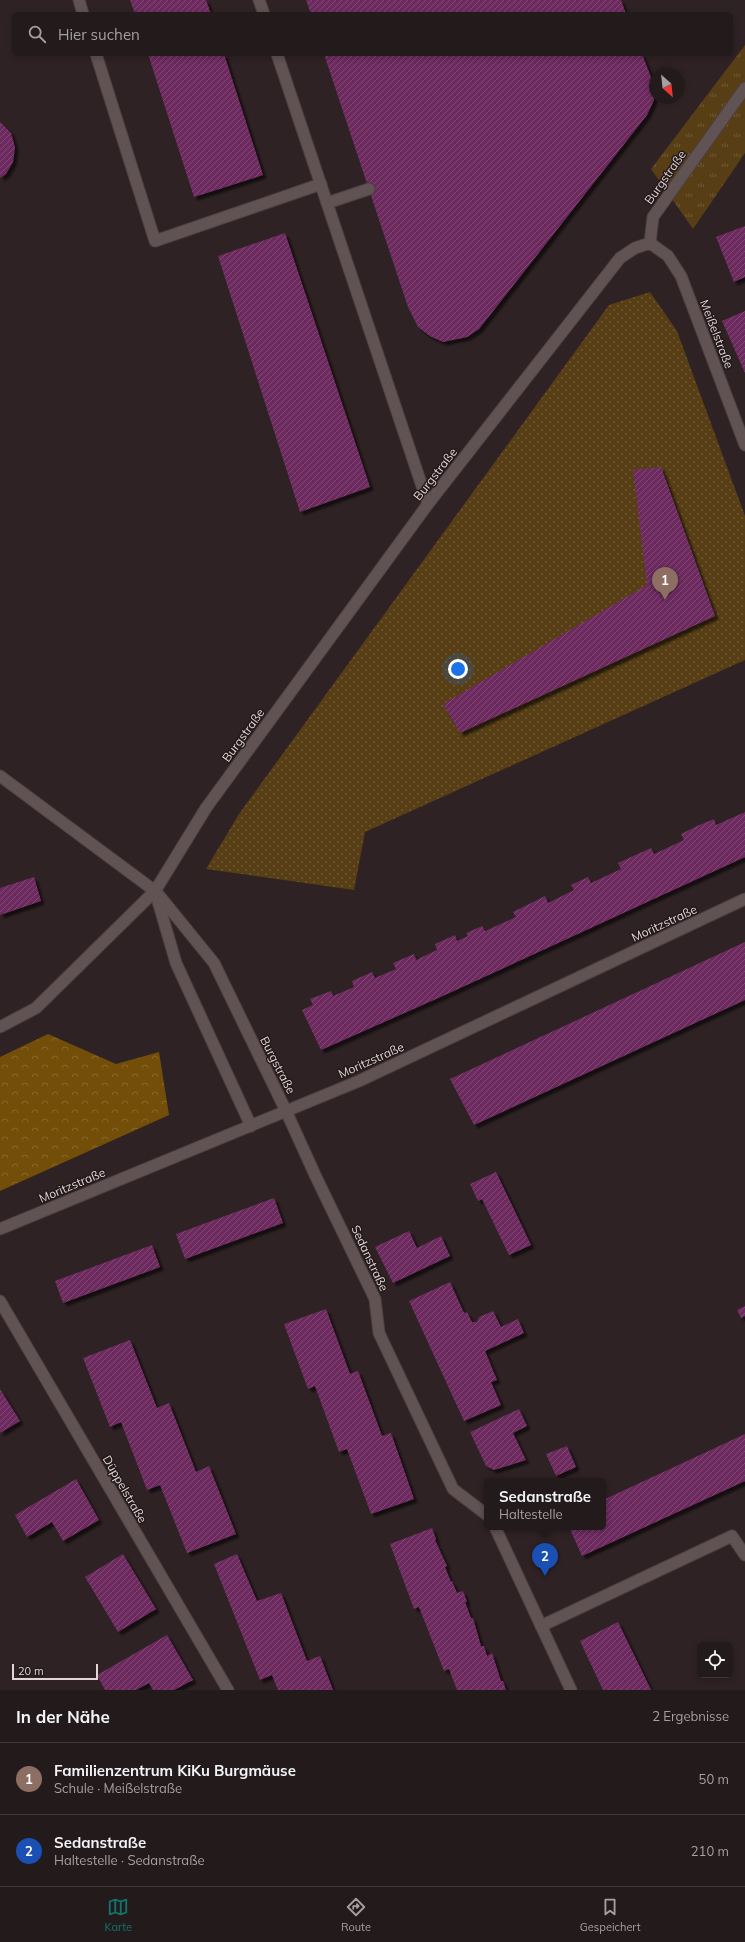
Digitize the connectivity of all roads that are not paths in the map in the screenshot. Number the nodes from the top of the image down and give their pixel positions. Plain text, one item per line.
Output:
1 (79, 0) edge
2 (259, 0) edge
3 (82, 12) edge
4 (263, 12) edge
5 (97, 56) edge
6 (278, 56) edge
7 (745, 88) edge
8 (321, 184) junction
9 (369, 189) dead end
10 (327, 203) junction
11 (650, 243) junction
12 (745, 445) edge
13 (428, 504) junction
14 (0, 776) edge
15 (155, 891) junction
16 (745, 899) edge
17 (0, 1027) edge
18 (286, 1111) junction
19 (251, 1126) junction
20 (0, 1229) edge
21 (0, 1301) edge
22 (484, 1513) edge
23 (497, 1530) edge
24 (745, 1555) edge
25 (542, 1626) junction
26 (228, 1690) edge
27 (571, 1690) edge

1 - 3 street
2 - 4 street
5 - 8 street
6 - 8 street
7 - 11 street, Burgstraße
8 - 10 street
9 - 10 street
10 - 13 street
11 - 12 street, Meißelstraße
11 - 13 street, Burgstraße
13 - 15 street, Burgstraße
14 - 15 street
15 - 17 street
15 - 18 street, Burgstraße
15 - 19 street
16 - 18 street, Moritzstraße
18 - 19 street, Moritzstraße
18 - 22 street, Sedanstraße
19 - 20 street, Moritzstraße
21 - 26 street, Düppelstraße
23 - 25 street
24 - 25 street
25 - 27 street

